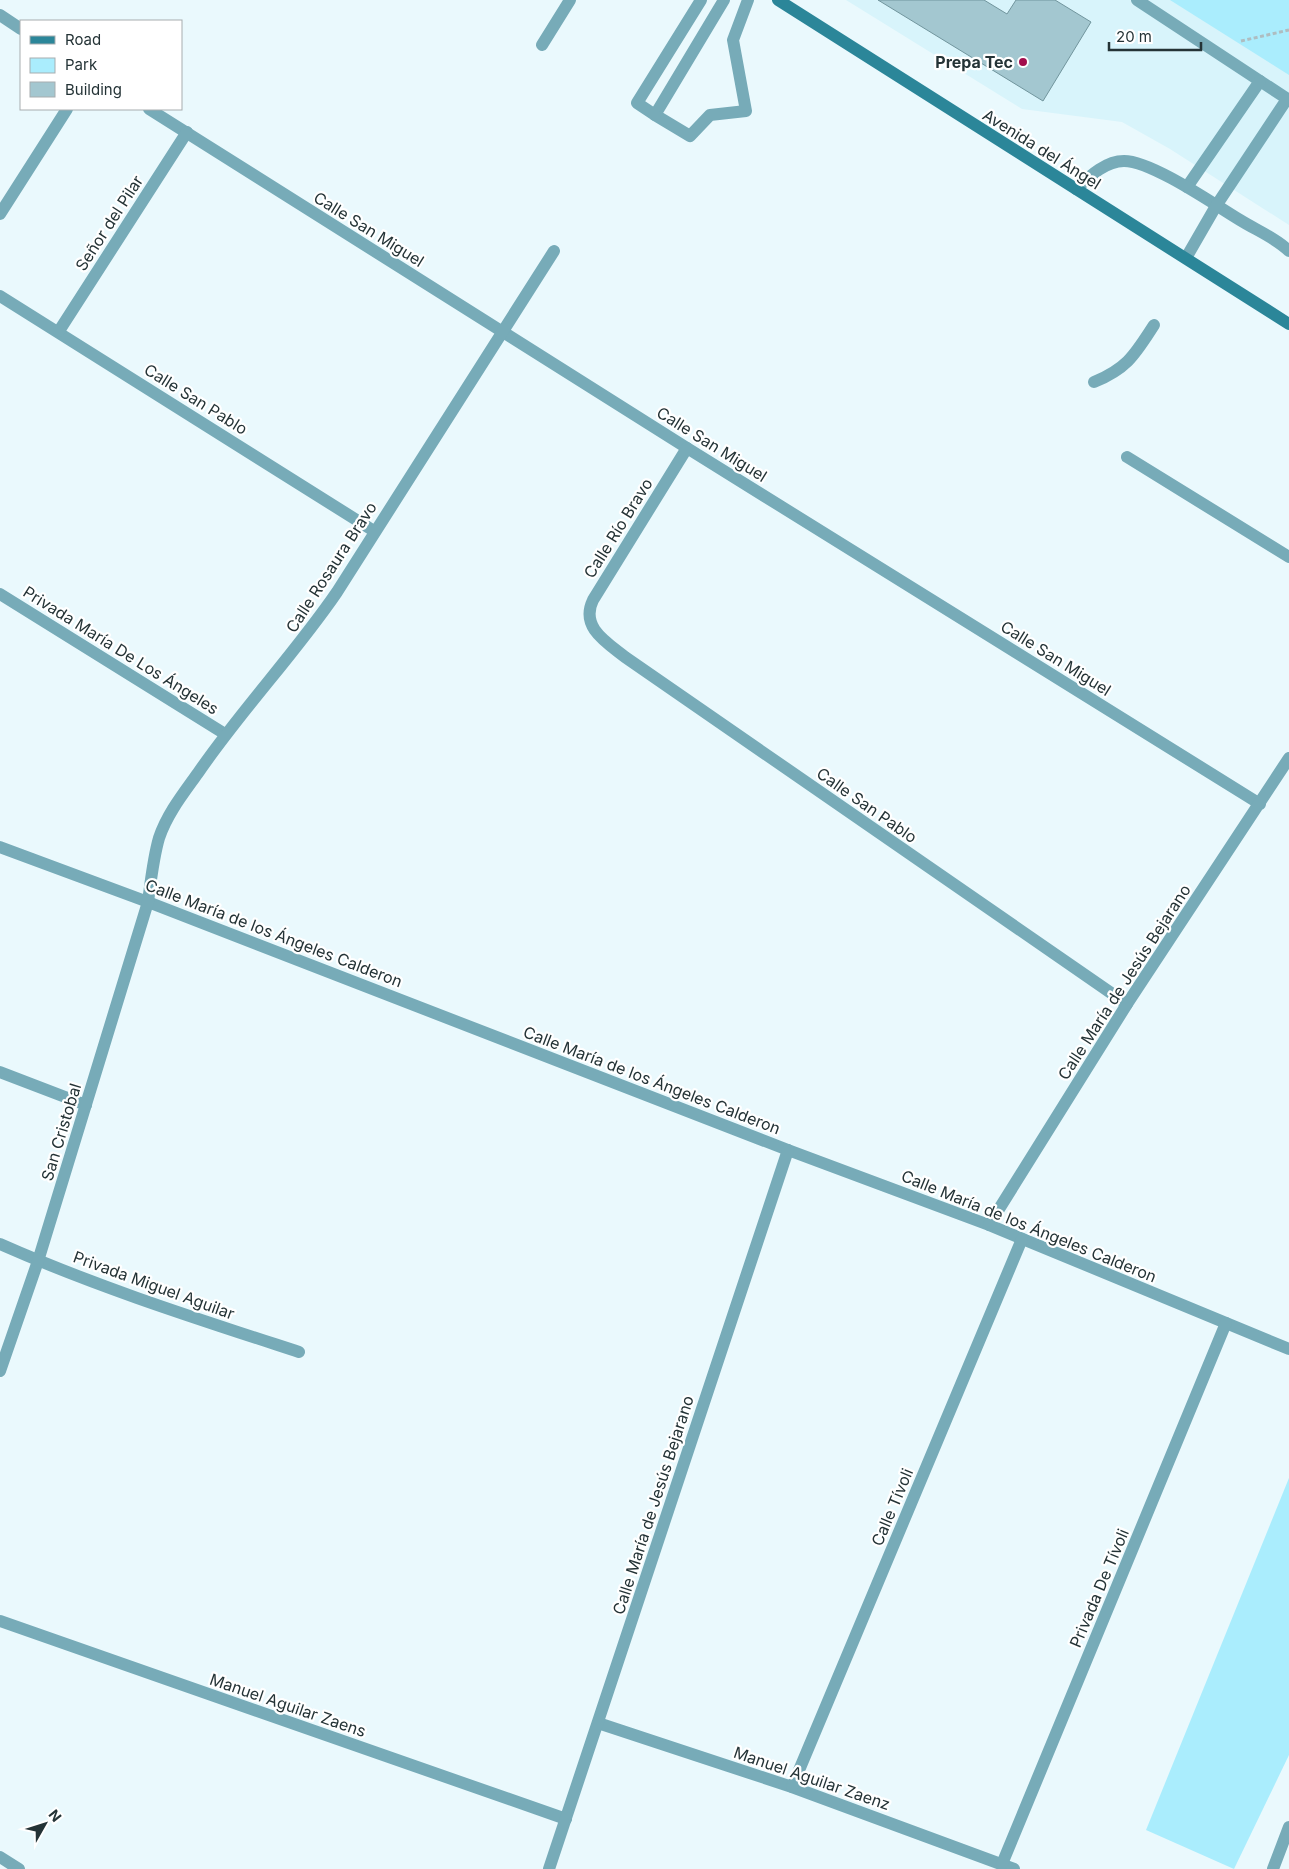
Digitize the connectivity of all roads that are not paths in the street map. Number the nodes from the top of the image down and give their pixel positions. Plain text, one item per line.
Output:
1 (570, 0) edge
2 (701, 0) edge
3 (724, 0) edge
4 (748, 0) edge
5 (778, 0) edge
6 (1138, 0) edge
7 (0, 15) edge
8 (20, 28) edge
9 (542, 45) dead end
10 (1260, 81) junction
11 (1288, 100) edge
12 (66, 110) edge
13 (151, 110) edge
14 (655, 115) junction
15 (187, 132) junction
16 (1187, 187) junction
17 (1076, 189) junction
18 (1216, 206) junction
19 (0, 214) edge
20 (554, 251) dead end
21 (1289, 251) edge
22 (1186, 258) junction
23 (0, 296) edge
24 (1289, 324) edge
25 (1154, 325) dead end
26 (59, 331) junction
27 (503, 332) junction
28 (1094, 382) dead end
29 (687, 448) junction
30 (1127, 457) dead end
31 (374, 531) junction
32 (1289, 558) edge
33 (0, 594) edge
34 (593, 628) joint
35 (225, 734) junction
36 (1289, 758) edge
37 (1260, 804) junction
38 (0, 847) edge
39 (148, 902) junction
40 (1127, 1004) junction
41 (0, 1072) edge
42 (86, 1105) junction
43 (788, 1150) junction
44 (989, 1225) junction
45 (1022, 1239) junction
46 (0, 1244) edge
47 (38, 1261) junction
48 (1226, 1323) junction
49 (1289, 1349) edge
50 (299, 1352) dead end
51 (0, 1371) edge
52 (0, 1621) edge
53 (598, 1723) junction
54 (792, 1787) junction
55 (566, 1819) junction
56 (1289, 1827) edge
57 (0, 1857) edge
58 (1008, 1867) edge
59 (19, 1869) edge
60 (550, 1869) edge
61 (1273, 1869) edge

1 - 9 street
2 - 14 street
3 - 14 street
4 - 14 street
5 - 17 street, Avenida del Ángel
6 - 10 street
7 - 8 street
10 - 11 street
10 - 16 street
11 - 18 street
12 - 19 street
13 - 15 street, Calle San Miguel
15 - 26 street, Señor del Pilar
15 - 27 street, Calle San Miguel
16 - 17 street
16 - 18 street
17 - 22 street, Avenida del Ángel
18 - 21 street
18 - 22 street
20 - 27 street, Calle Rosaura Bravo
22 - 24 street, Avenida del Ángel
23 - 26 street, Calle San Pablo
25 - 28 street
26 - 31 street, Calle San Pablo
27 - 29 street, Calle San Miguel
27 - 31 street, Calle Rosaura Bravo
29 - 34 street, Calle Río Bravo
29 - 37 street, Calle San Miguel
30 - 32 street
31 - 35 street, Calle Rosaura Bravo
33 - 35 street, Privada María De Los Ángeles
34 - 40 street, Calle San Pablo
35 - 39 street, Calle Rosaura Bravo
36 - 37 street, Calle María de Jesús Bejarano
37 - 40 street, Calle María de Jesús Bejarano
38 - 39 street, Calle María de los Ángeles Calderon
39 - 42 street, San Cristobal
39 - 43 street, Calle María de los Ángeles Calderon
40 - 44 street, Calle María de Jesús Bejarano
41 - 42 street
42 - 47 street, San Cristobal
43 - 44 street, Calle María de los Ángeles Calderon
43 - 53 street, Calle María de Jesús Bejarano
44 - 45 street, Calle María de los Ángeles Calderon
45 - 48 street, Calle María de los Ángeles Calderon
45 - 54 street, Calle Tívoli
46 - 47 street, Privada Miguel Aguilar
47 - 50 street, Privada Miguel Aguilar
47 - 51 street, San Cristobal
48 - 49 street, Calle María de los Ángeles Calderon
48 - 58 street, Privada De Tívoli
52 - 55 street, Manuel Aguilar Zaens
53 - 54 street, Manuel Aguilar Zaenz
53 - 55 street, Calle María de Jesús Bejarano
54 - 58 street, Manuel Aguilar Zaenz
55 - 60 street, Calle María de Jesús Bejarano
56 - 61 street
57 - 59 street

